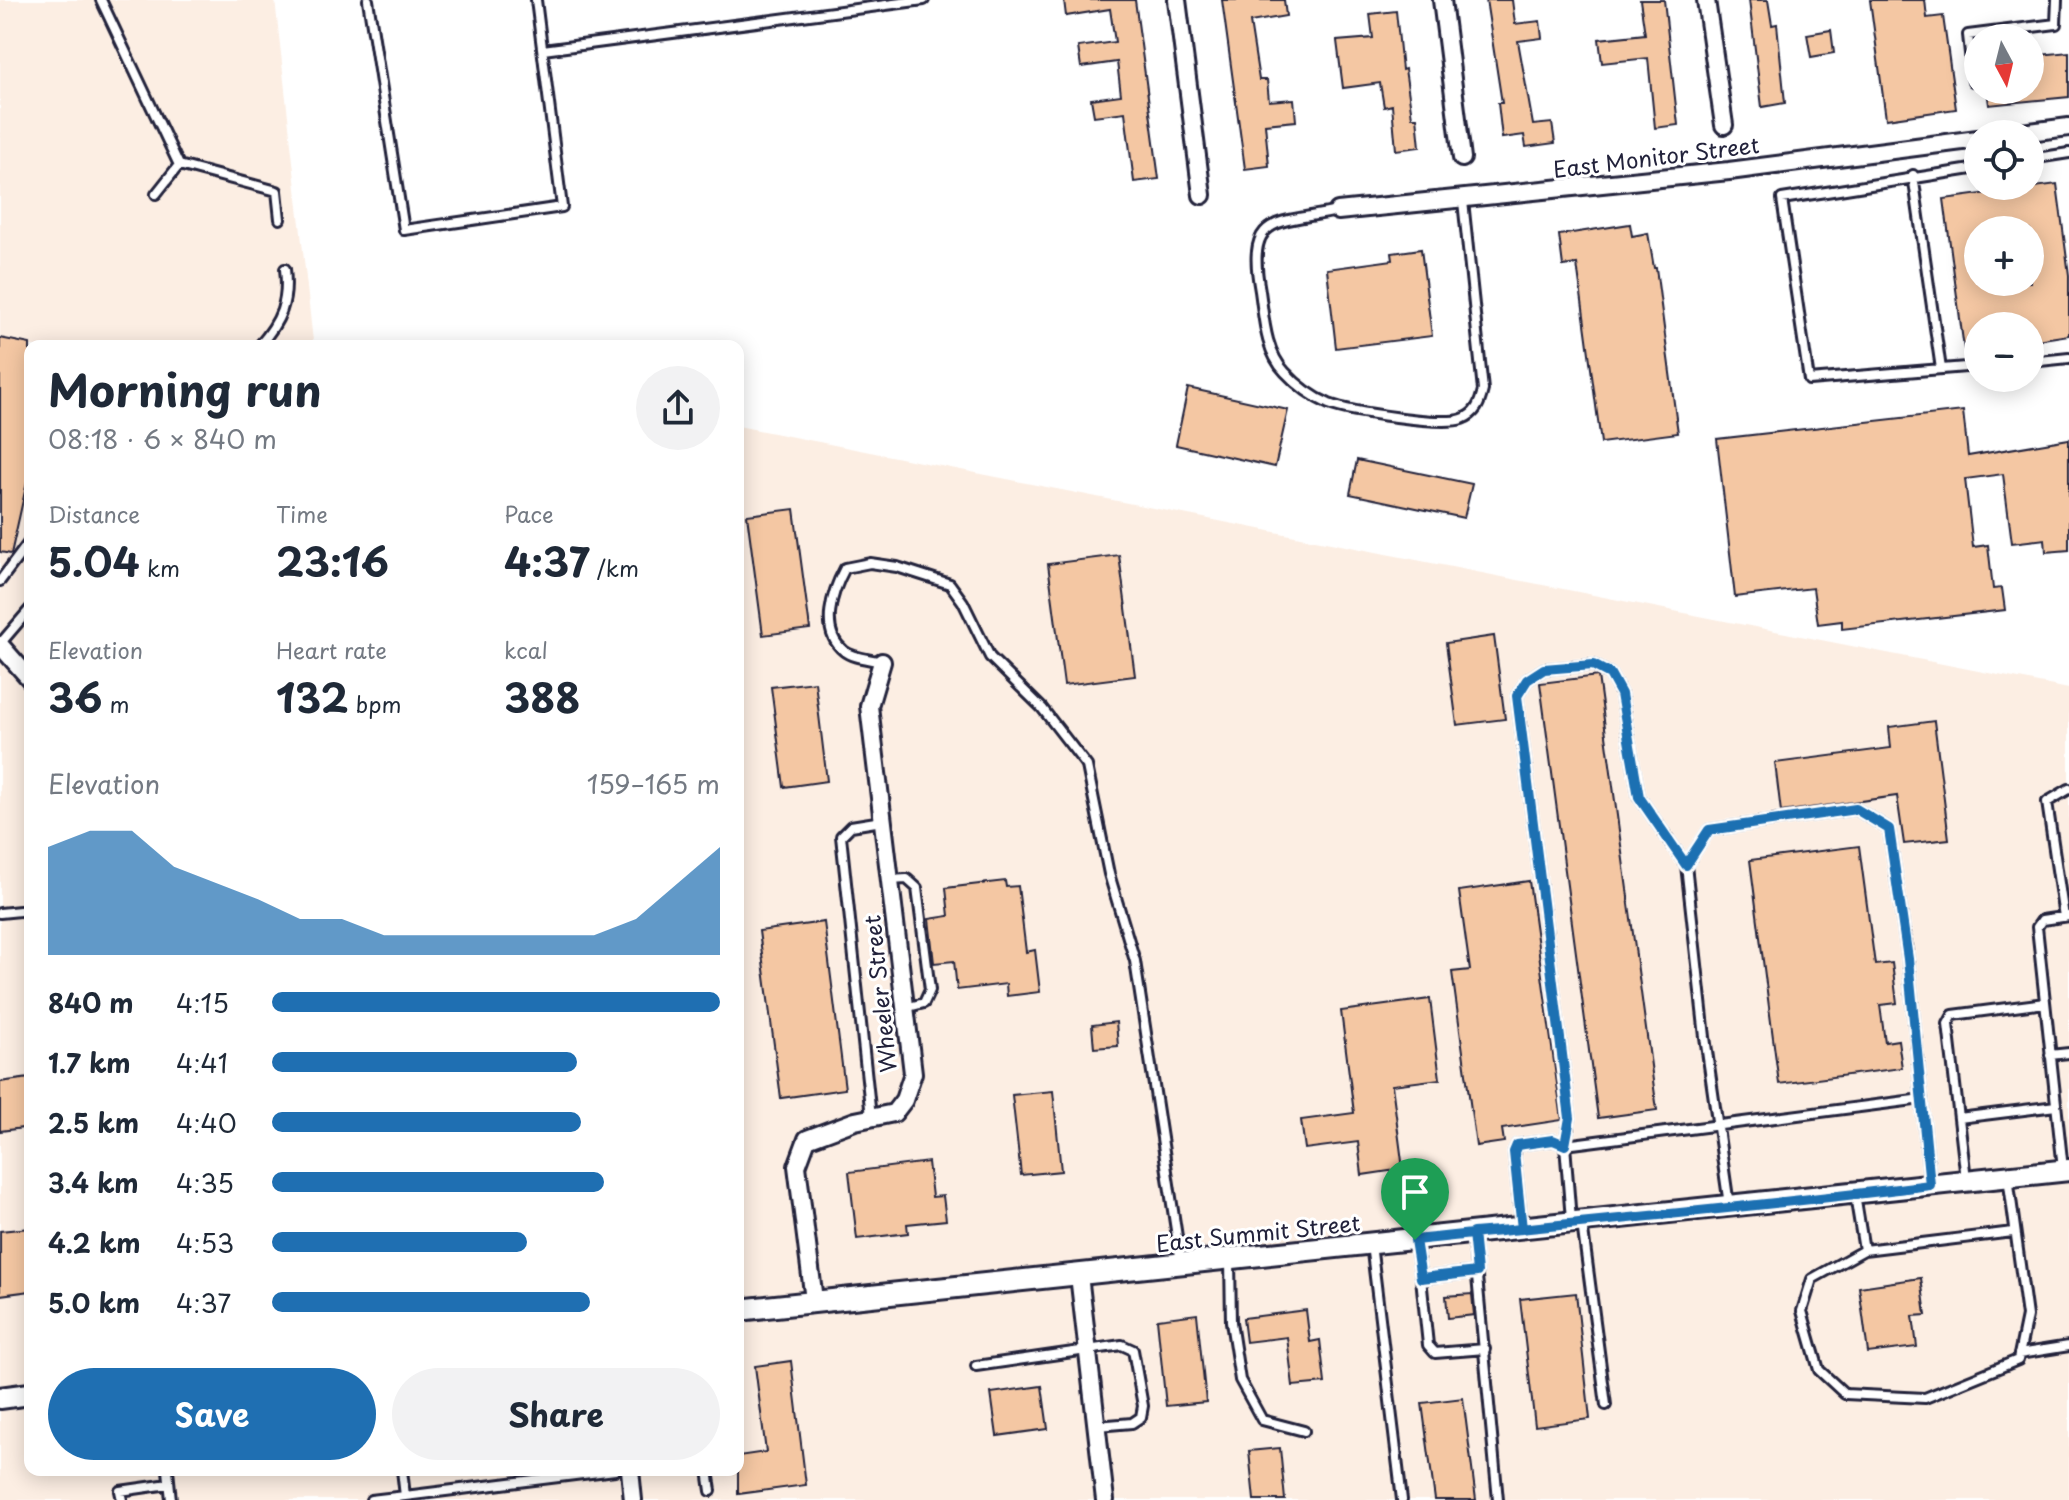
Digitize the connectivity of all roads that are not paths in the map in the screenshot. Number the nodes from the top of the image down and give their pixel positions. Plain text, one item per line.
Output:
1 (101, 0) edge
2 (368, 0) edge
3 (536, 0) edge
4 (924, 0) edge
5 (1177, 0) edge
6 (1442, 0) edge
7 (1706, 0) edge
8 (2057, 0) edge
9 (2044, 26) edge
10 (543, 50) junction
11 (1724, 125) dead end
12 (2069, 127) edge
13 (2044, 130) edge
14 (1964, 141) edge
15 (2069, 153) edge
16 (2044, 157) edge
17 (1462, 158) dead end
18 (179, 165) junction
19 (1964, 170) edge
20 (1913, 175) junction
21 (156, 194) dead end
22 (1202, 195) dead end
23 (1463, 201) junction
24 (1338, 211) joint
25 (280, 219) dead end
26 (285, 269) dead end
27 (264, 340) edge
28 (2069, 358) edge
29 (2044, 361) edge
30 (1964, 367) edge
31 (1941, 369) junction
32 (24, 549) edge
33 (0, 581) edge
34 (24, 616) edge
35 (0, 644) edge
36 (882, 662) joint
37 (24, 671) edge
38 (2069, 789) edge
39 (883, 821) junction
40 (1686, 865) junction
41 (890, 880) junction
42 (24, 911) edge
43 (0, 913) edge
44 (2067, 916) edge
45 (2045, 1003) junction
46 (905, 1008) junction
47 (2069, 1053) edge
48 (2050, 1055) junction
49 (1922, 1099) junction
50 (2056, 1106) junction
51 (871, 1117) junction
52 (1959, 1118) junction
53 (1718, 1125) junction
54 (1565, 1145) junction
55 (2066, 1170) edge
56 (2008, 1177) junction
57 (1967, 1181) junction
58 (1930, 1185) junction
59 (1855, 1195) junction
60 (1729, 1206) junction
61 (1577, 1223) junction
62 (1522, 1229) junction
63 (2013, 1232) junction
64 (1473, 1233) junction
65 (1415, 1240) junction
66 (1371, 1244) junction
67 (1864, 1250) junction
68 (1230, 1259) junction
69 (1181, 1264) junction
70 (1477, 1272) junction
71 (1079, 1275) junction
72 (1421, 1278) junction
73 (814, 1300) junction
74 (744, 1309) edge
75 (2069, 1346) edge
76 (1485, 1349) junction
77 (1088, 1350) junction
78 (2019, 1354) junction
79 (976, 1366) dead end
80 (24, 1395) edge
81 (0, 1398) edge
82 (1606, 1405) dead end
83 (1097, 1426) junction
84 (1304, 1431) dead end
85 (168, 1476) edge
86 (403, 1476) edge
87 (567, 1476) edge
88 (631, 1476) edge
89 (709, 1476) edge
90 (169, 1484) junction
91 (711, 1491) dead end
92 (405, 1496) junction
93 (122, 1500) edge
94 (171, 1500) edge
95 (371, 1500) edge
96 (633, 1500) edge
97 (1105, 1500) edge
98 (1402, 1500) edge
99 (1498, 1500) edge

1 - 18 lane
2 - 10 lane
3 - 10 lane
4 - 10 lane
5 - 22 street
6 - 17 street
7 - 11 street
8 - 9 lane
12 - 13 street
14 - 23 street, East Monitor Street
15 - 16 lane
18 - 21 lane
18 - 25 lane
19 - 20 lane
20 - 31 lane
20 - 31 lane
23 - 24 street, East Monitor Street
23 - 24 lane
26 - 27 lane
28 - 29 lane
30 - 31 lane
32 - 33 lane
34 - 35 lane
35 - 37 street
36 - 39 street, Wheeler Street
36 - 69 lane
38 - 44 lane
39 - 41 street, Wheeler Street
39 - 51 lane
40 - 49 lane
40 - 53 lane
40 - 54 lane
41 - 46 street, Wheeler Street
41 - 46 lane
42 - 43 lane
44 - 45 lane
45 - 48 lane
45 - 52 lane
46 - 51 street, Wheeler Street
47 - 48 lane
48 - 50 lane
49 - 53 lane
49 - 58 lane
50 - 52 lane
50 - 55 lane
51 - 73 street, Wheeler Street
52 - 57 lane
53 - 54 lane
53 - 60 lane
54 - 61 lane
54 - 62 lane
55 - 56 street, East Summit Street
56 - 57 street, East Summit Street
56 - 63 lane
57 - 58 street, East Summit Street
58 - 59 street, East Summit Street
59 - 60 street, East Summit Street
59 - 67 lane
60 - 61 street, East Summit Street
61 - 62 street, East Summit Street
61 - 82 lane
62 - 64 street, East Summit Street
63 - 67 lane
63 - 78 lane
64 - 65 street, East Summit Street
64 - 70 lane
65 - 66 street, East Summit Street
65 - 72 lane
66 - 68 street, East Summit Street
66 - 98 lane
67 - 78 lane
68 - 69 street, East Summit Street
68 - 84 lane
69 - 71 street, East Summit Street
70 - 72 lane
70 - 76 lane
71 - 73 street, East Summit Street
71 - 77 street
72 - 76 lane
73 - 74 street, East Summit Street
75 - 78 lane
76 - 99 lane
77 - 79 lane
77 - 83 street
77 - 83 lane
80 - 81 street
83 - 97 street
85 - 90 lane
86 - 92 lane
87 - 92 lane
88 - 96 street
89 - 91 lane
90 - 93 lane
90 - 94 lane
92 - 95 lane

